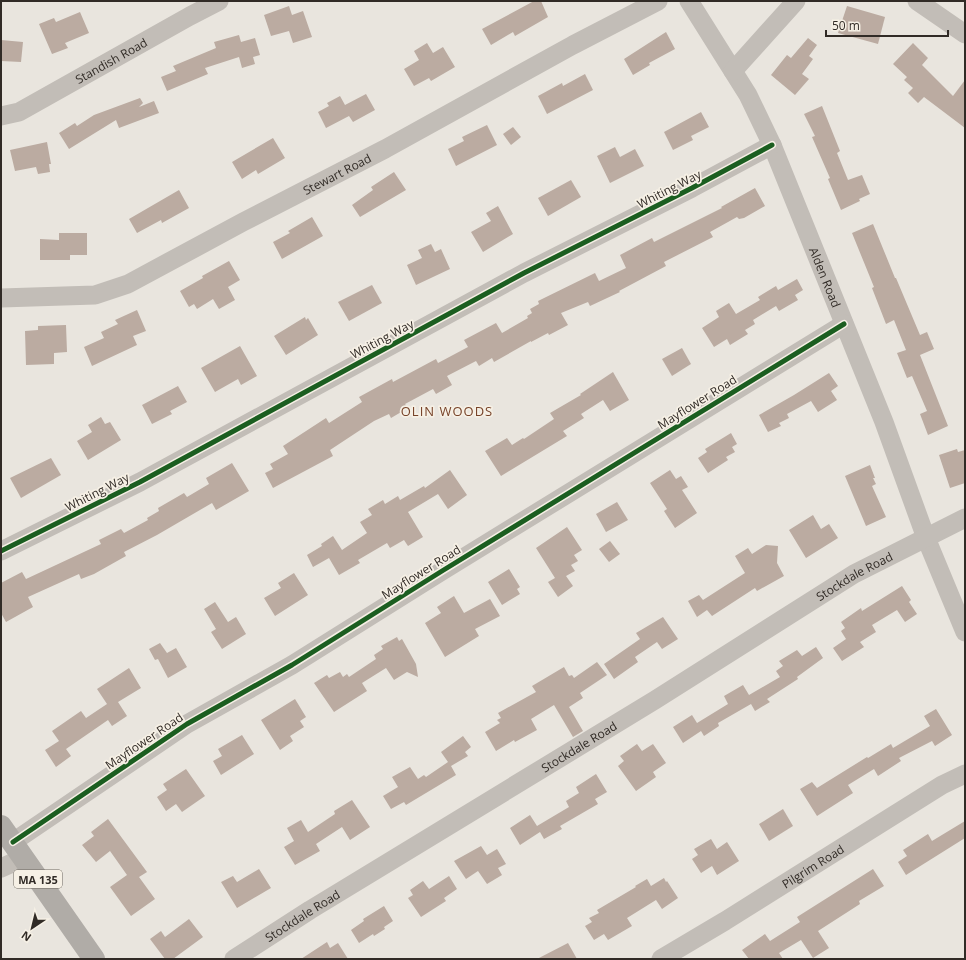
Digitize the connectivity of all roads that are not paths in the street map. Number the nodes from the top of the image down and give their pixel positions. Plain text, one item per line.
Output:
1 (219, 1) edge
2 (658, 1) edge
3 (689, 1) edge
4 (796, 1) edge
5 (917, 1) edge
6 (965, 34) edge
7 (733, 71) junction
8 (1, 116) edge
9 (772, 145) junction
10 (1, 298) edge
11 (844, 324) junction
12 (965, 518) edge
13 (926, 538) junction
14 (1, 551) edge
15 (965, 632) edge
16 (965, 774) edge
17 (9, 840) edge
18 (1, 868) edge
19 (94, 959) edge
20 (234, 959) edge
21 (661, 959) edge

1 - 8 street, Standish Road
2 - 10 street, Stewart Road
3 - 7 street, Alden Road
4 - 7 street
5 - 6 street
7 - 9 street, Alden Road
9 - 11 street, Alden Road
9 - 14 street, Whiting Way
11 - 13 street, Alden Road
11 - 17 street, Mayflower Road
12 - 13 street, Stockdale Road
13 - 15 street, Alden Road
13 - 20 street, Stockdale Road
16 - 21 street, Pilgrim Road
17 - 18 street, Mayflower Road
17 - 19 main road, MA 135

